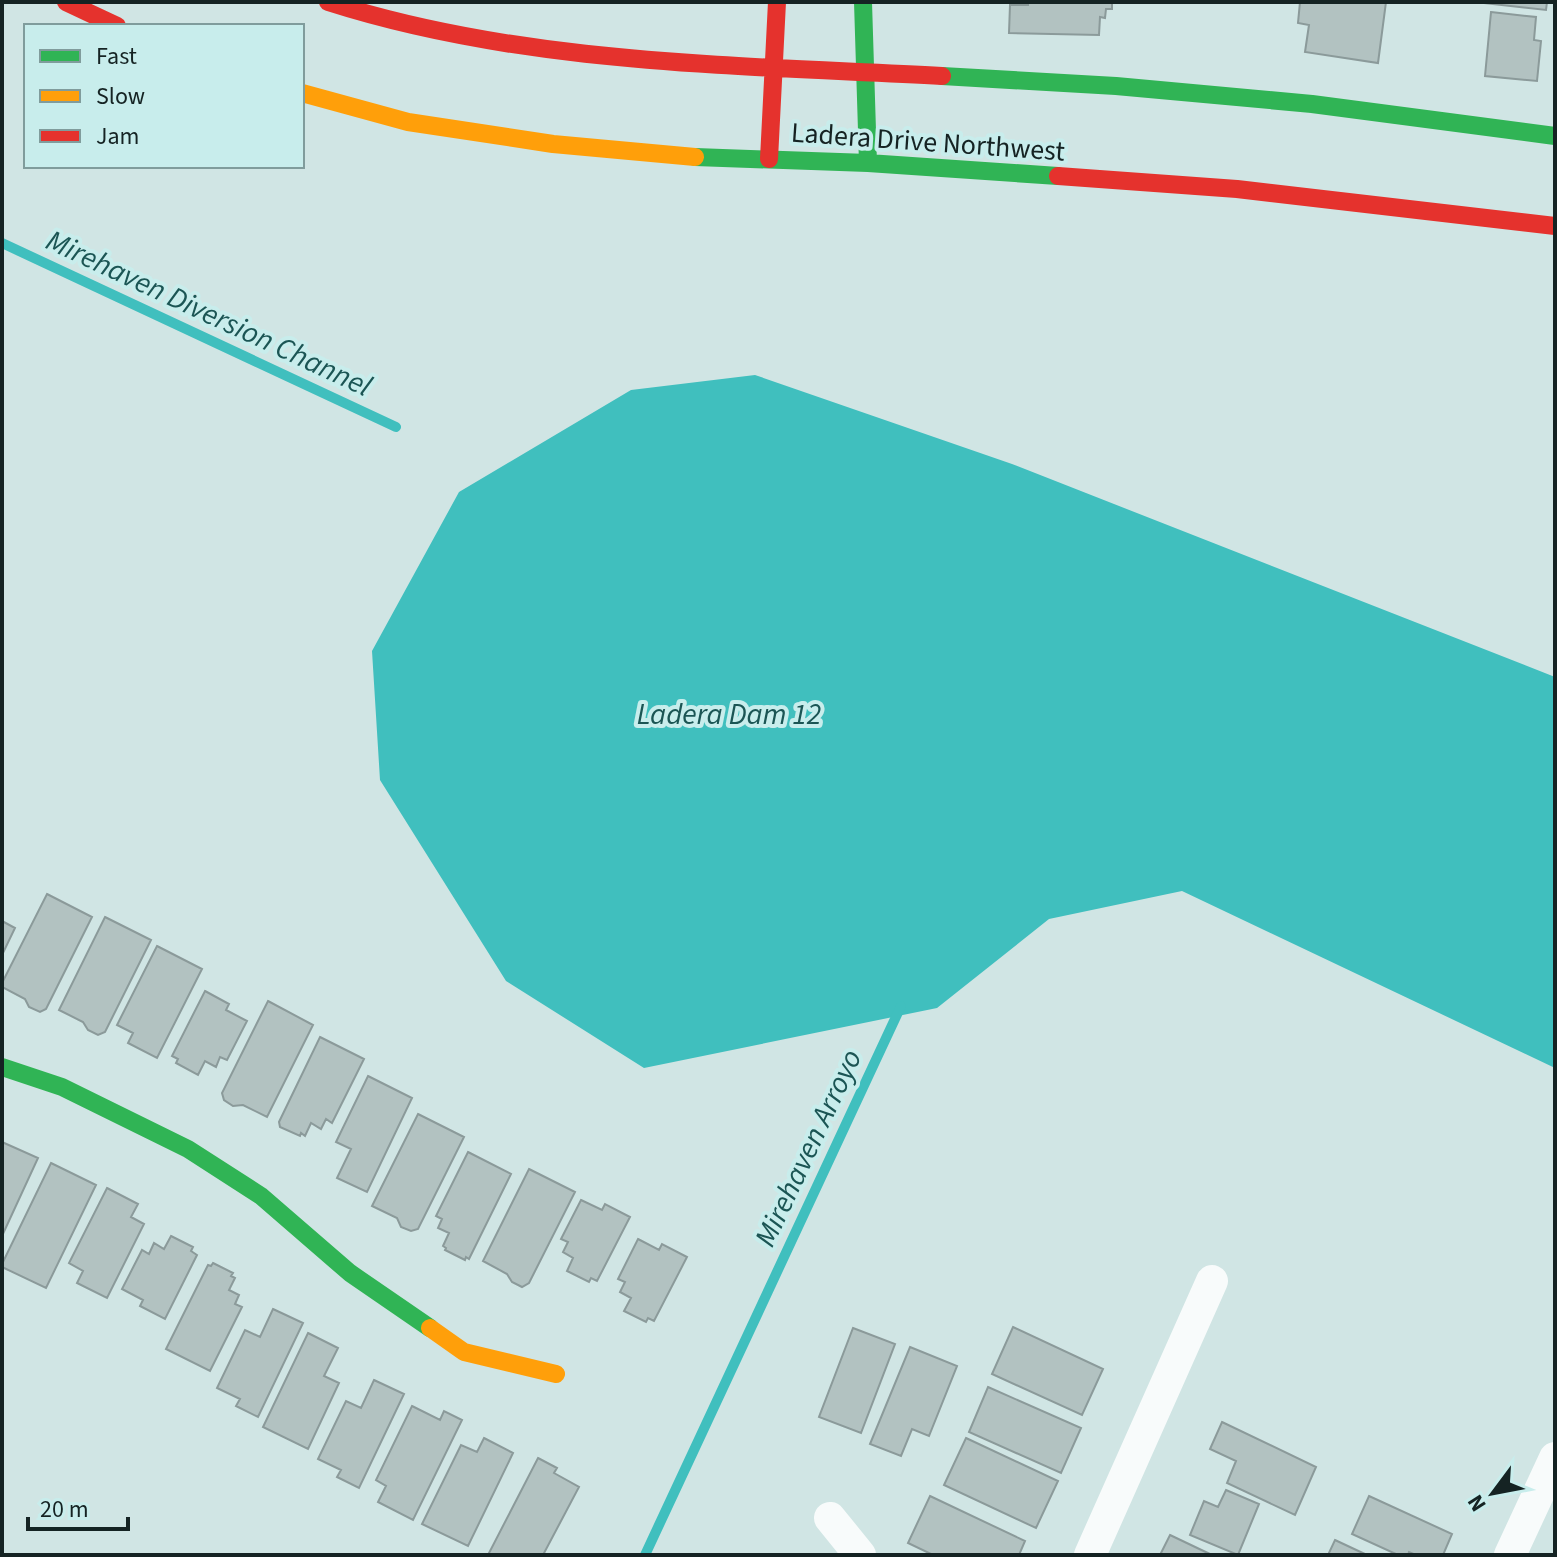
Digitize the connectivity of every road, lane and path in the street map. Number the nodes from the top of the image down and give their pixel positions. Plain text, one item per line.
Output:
1 (66, 2) edge
2 (328, 2) edge
3 (777, 2) edge
4 (863, 2) edge
5 (113, 24) edge
6 (774, 67) junction
7 (866, 73) junction
8 (304, 94) edge
9 (1555, 136) edge
10 (769, 159) junction
11 (868, 163) junction
12 (1555, 226) edge
13 (2, 1067) edge
14 (1212, 1281) dead end
15 (556, 1374) dead end
16 (1555, 1458) edge
17 (830, 1518) dead end
18 (860, 1555) edge
19 (1090, 1555) edge
20 (1510, 1555) edge

1 - 5 main road
2 - 6 main road
3 - 6 main road
4 - 7 main road
6 - 7 main road
6 - 10 main road
7 - 9 main road
7 - 11 main road
8 - 10 main road, Ladera Drive Northwest
10 - 11 main road, Ladera Drive Northwest
11 - 12 main road, Ladera Drive Northwest
13 - 15 main road
14 - 19 street
16 - 20 street
17 - 18 street

